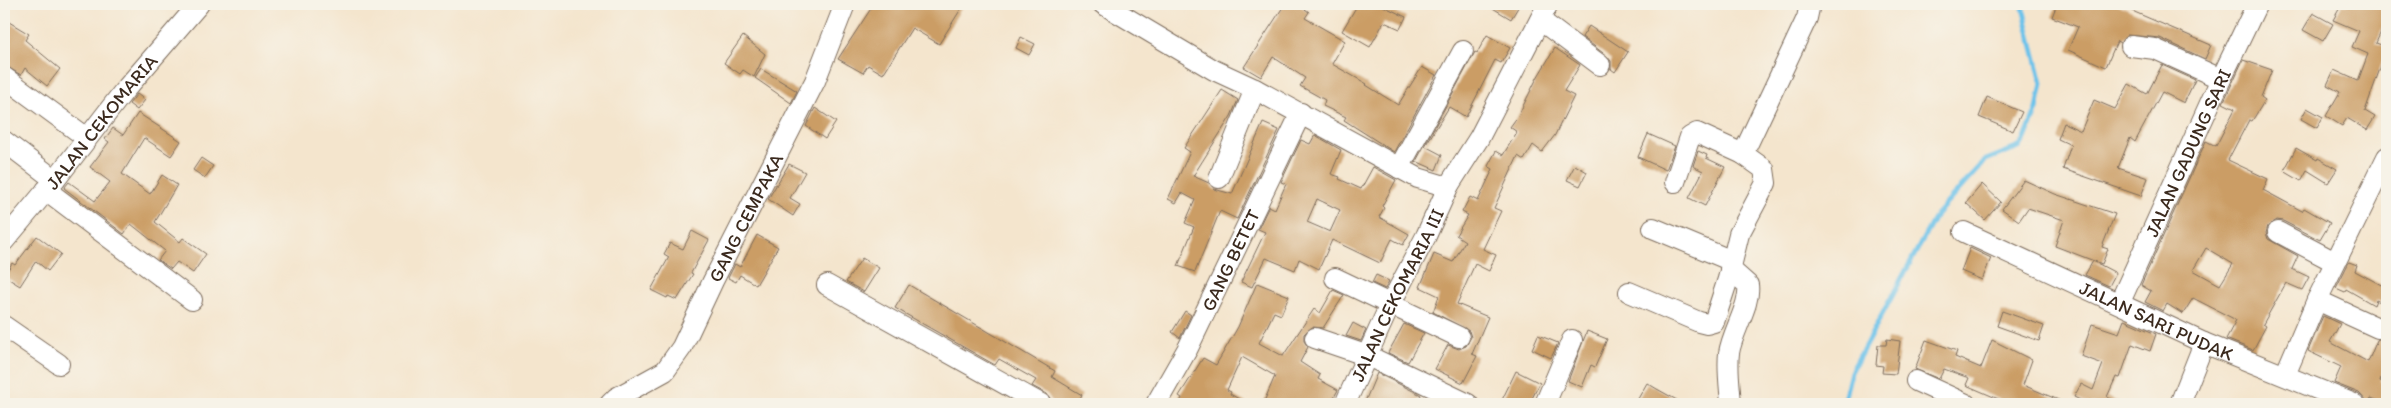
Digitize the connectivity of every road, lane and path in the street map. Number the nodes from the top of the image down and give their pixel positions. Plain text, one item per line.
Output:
1 (199, 4) edge
2 (846, 4) edge
3 (1103, 4) edge
4 (1810, 4) edge
5 (2257, 4) edge
6 (1544, 12) edge
7 (2131, 46) dead end
8 (1463, 51) dead end
9 (1600, 65) dead end
10 (4, 77) edge
11 (2221, 78) junction
12 (1255, 89) junction
13 (1301, 114) junction
14 (87, 138) junction
15 (4, 141) edge
16 (1744, 154) junction
17 (2387, 157) edge
18 (1399, 168) junction
19 (1219, 178) dead end
20 (1675, 182) dead end
21 (50, 185) junction
22 (1449, 185) junction
23 (1653, 228) dead end
24 (1964, 232) dead end
25 (2278, 232) dead end
26 (5, 236) edge
27 (2335, 262) junction
28 (1731, 265) junction
29 (1335, 278) dead end
30 (826, 285) dead end
31 (1629, 292) dead end
32 (192, 300) dead end
33 (2317, 300) junction
34 (2120, 302) junction
35 (1390, 305) junction
36 (4, 326) edge
37 (2378, 328) dead end
38 (1458, 337) dead end
39 (1315, 338) dead end
40 (1572, 340) dead end
41 (2204, 343) junction
42 (1368, 356) junction
43 (59, 364) dead end
44 (2285, 375) junction
45 (1916, 381) dead end
46 (610, 404) edge
47 (1041, 404) edge
48 (1156, 404) edge
49 (1345, 404) edge
50 (1468, 404) edge
51 (1545, 404) edge
52 (1731, 404) edge
53 (1966, 404) edge
54 (2180, 404) edge
55 (2354, 404) edge

1 - 14 street, JALAN CEKOMARIA
2 - 46 street, GANG CEMPAKA
3 - 12 street
4 - 16 street
5 - 11 street, JALAN GADUNG SARI
6 - 9 street
6 - 22 street, JALAN CEKOMARIA III
7 - 11 street
8 - 18 street
10 - 14 street
11 - 34 street, JALAN GADUNG SARI
12 - 13 street
12 - 19 street
13 - 18 street
13 - 48 street, GANG BETET
14 - 21 street, JALAN CEKOMARIA
15 - 21 street
16 - 20 street
16 - 28 street
17 - 27 street
18 - 22 street
21 - 26 street, JALAN CEKOMARIA
21 - 32 street
22 - 35 street, JALAN CEKOMARIA III
23 - 28 street
24 - 34 street, JALAN SARI PUDAK
25 - 27 street
27 - 33 street
28 - 31 street
28 - 52 street
29 - 35 street
30 - 47 street
33 - 37 street
33 - 44 street
34 - 41 street, JALAN SARI PUDAK
35 - 38 street
35 - 42 street, JALAN CEKOMARIA III
36 - 43 street
39 - 42 street
40 - 51 street
41 - 44 street, JALAN SARI PUDAK
41 - 54 street
42 - 49 street, JALAN CEKOMARIA III
42 - 50 street
44 - 55 street, JALAN SARI PUDAK
45 - 53 street

